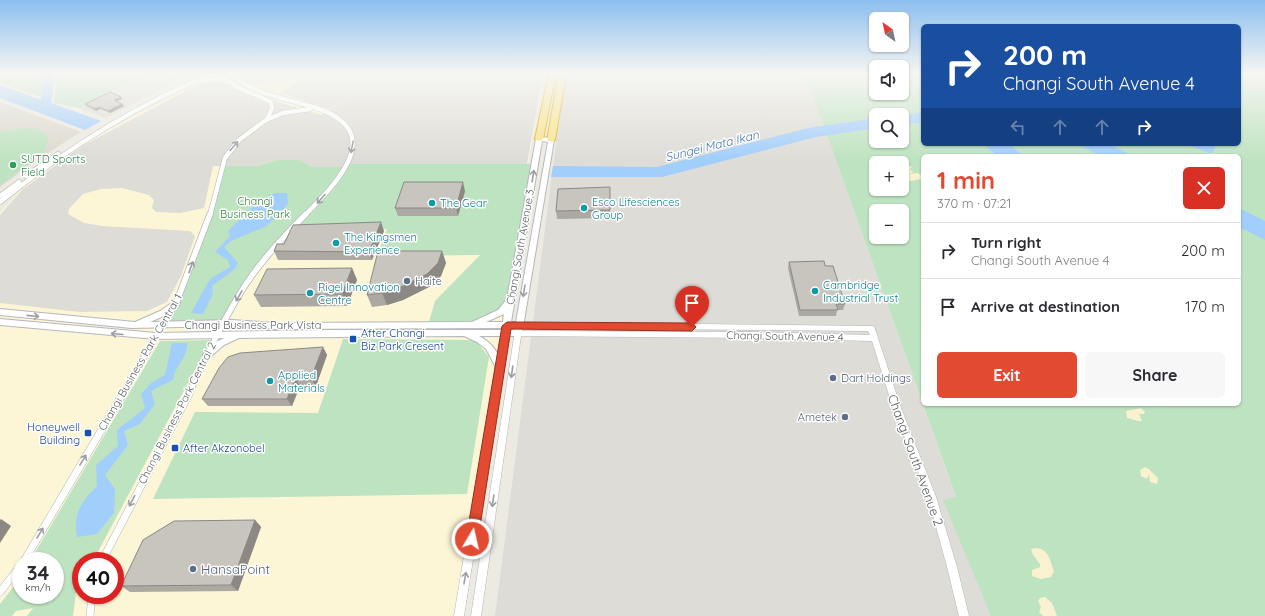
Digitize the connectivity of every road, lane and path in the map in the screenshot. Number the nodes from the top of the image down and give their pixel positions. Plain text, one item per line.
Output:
1 (145, 102) edge
2 (155, 102) edge
3 (270, 102) edge
4 (293, 102) edge
5 (547, 102) edge
6 (558, 102) edge
7 (316, 109) junction
8 (266, 120) junction
9 (539, 139) junction
10 (551, 140) junction
11 (0, 196) edge
12 (0, 202) edge
13 (512, 298) junction
14 (176, 303) junction
15 (0, 312) edge
16 (0, 322) edge
17 (223, 323) junction
18 (132, 325) junction
19 (469, 325) junction
20 (162, 326) junction
21 (871, 328) joint
22 (506, 329) junction
23 (518, 329) junction
24 (464, 333) junction
25 (245, 334) junction
26 (217, 335) junction
27 (156, 336) junction
28 (874, 338) junction
29 (207, 355) junction
30 (500, 368) junction
31 (29, 552) edge
32 (107, 552) edge
33 (12, 577) edge
34 (0, 592) edge
35 (91, 604) edge
36 (90, 616) edge
37 (459, 616) edge
38 (476, 616) edge
39 (964, 616) edge

1 - 11 street
2 - 12 street
3 - 8 street
4 - 7 street, Changi Business Park Central 2
5 - 9 highway
6 - 10 highway
7 - 8 street, Changi Business Park Central 1
7 -> 17 street, Changi Business Park Central 2
14 -> 8 street, Changi Business Park Central 1
9 - 10 main road
13 -> 9 main road, Changi South Avenue 3
10 -> 23 main road, Changi South Avenue 3
13 - 19 main road
13 - 22 main road, Changi South Avenue 3
14 - 18 main road
14 - 20 street, Changi Business Park Central 1
15 -> 18 main road, Changi Business Park Vista
27 -> 16 main road, Changi Business Park Vista
17 - 19 main road, Changi Business Park Vista
17 - 20 main road, Changi Business Park Vista
17 - 26 street, Changi Business Park Central 2
18 - 20 main road, Changi Business Park Vista
19 - 22 main road, Changi Business Park Vista
20 - 27 street, Changi Business Park Central 1
21 - 23 street, Changi South Avenue 4
21 - 28 street, Changi South Avenue 2
22 - 23 main road, Changi South Avenue 4
22 - 24 main road, Changi Business Park Vista
22 - 30 street, Changi South Avenue 3
23 - 28 street, Changi South Avenue 4
23 -> 38 street, Changi South Avenue 3
24 - 25 main road, Changi Business Park Vista
24 - 30 main road
25 - 26 main road, Changi Business Park Vista
25 - 29 main road
26 - 27 main road, Changi Business Park Vista
26 - 29 street, Changi Business Park Central 2
31 -> 27 street, Changi Business Park Central 1
28 - 39 street, Changi South Avenue 2
29 -> 32 street, Changi Business Park Central 2
37 -> 30 street, Changi South Avenue 3
33 - 34 street
35 - 36 street

